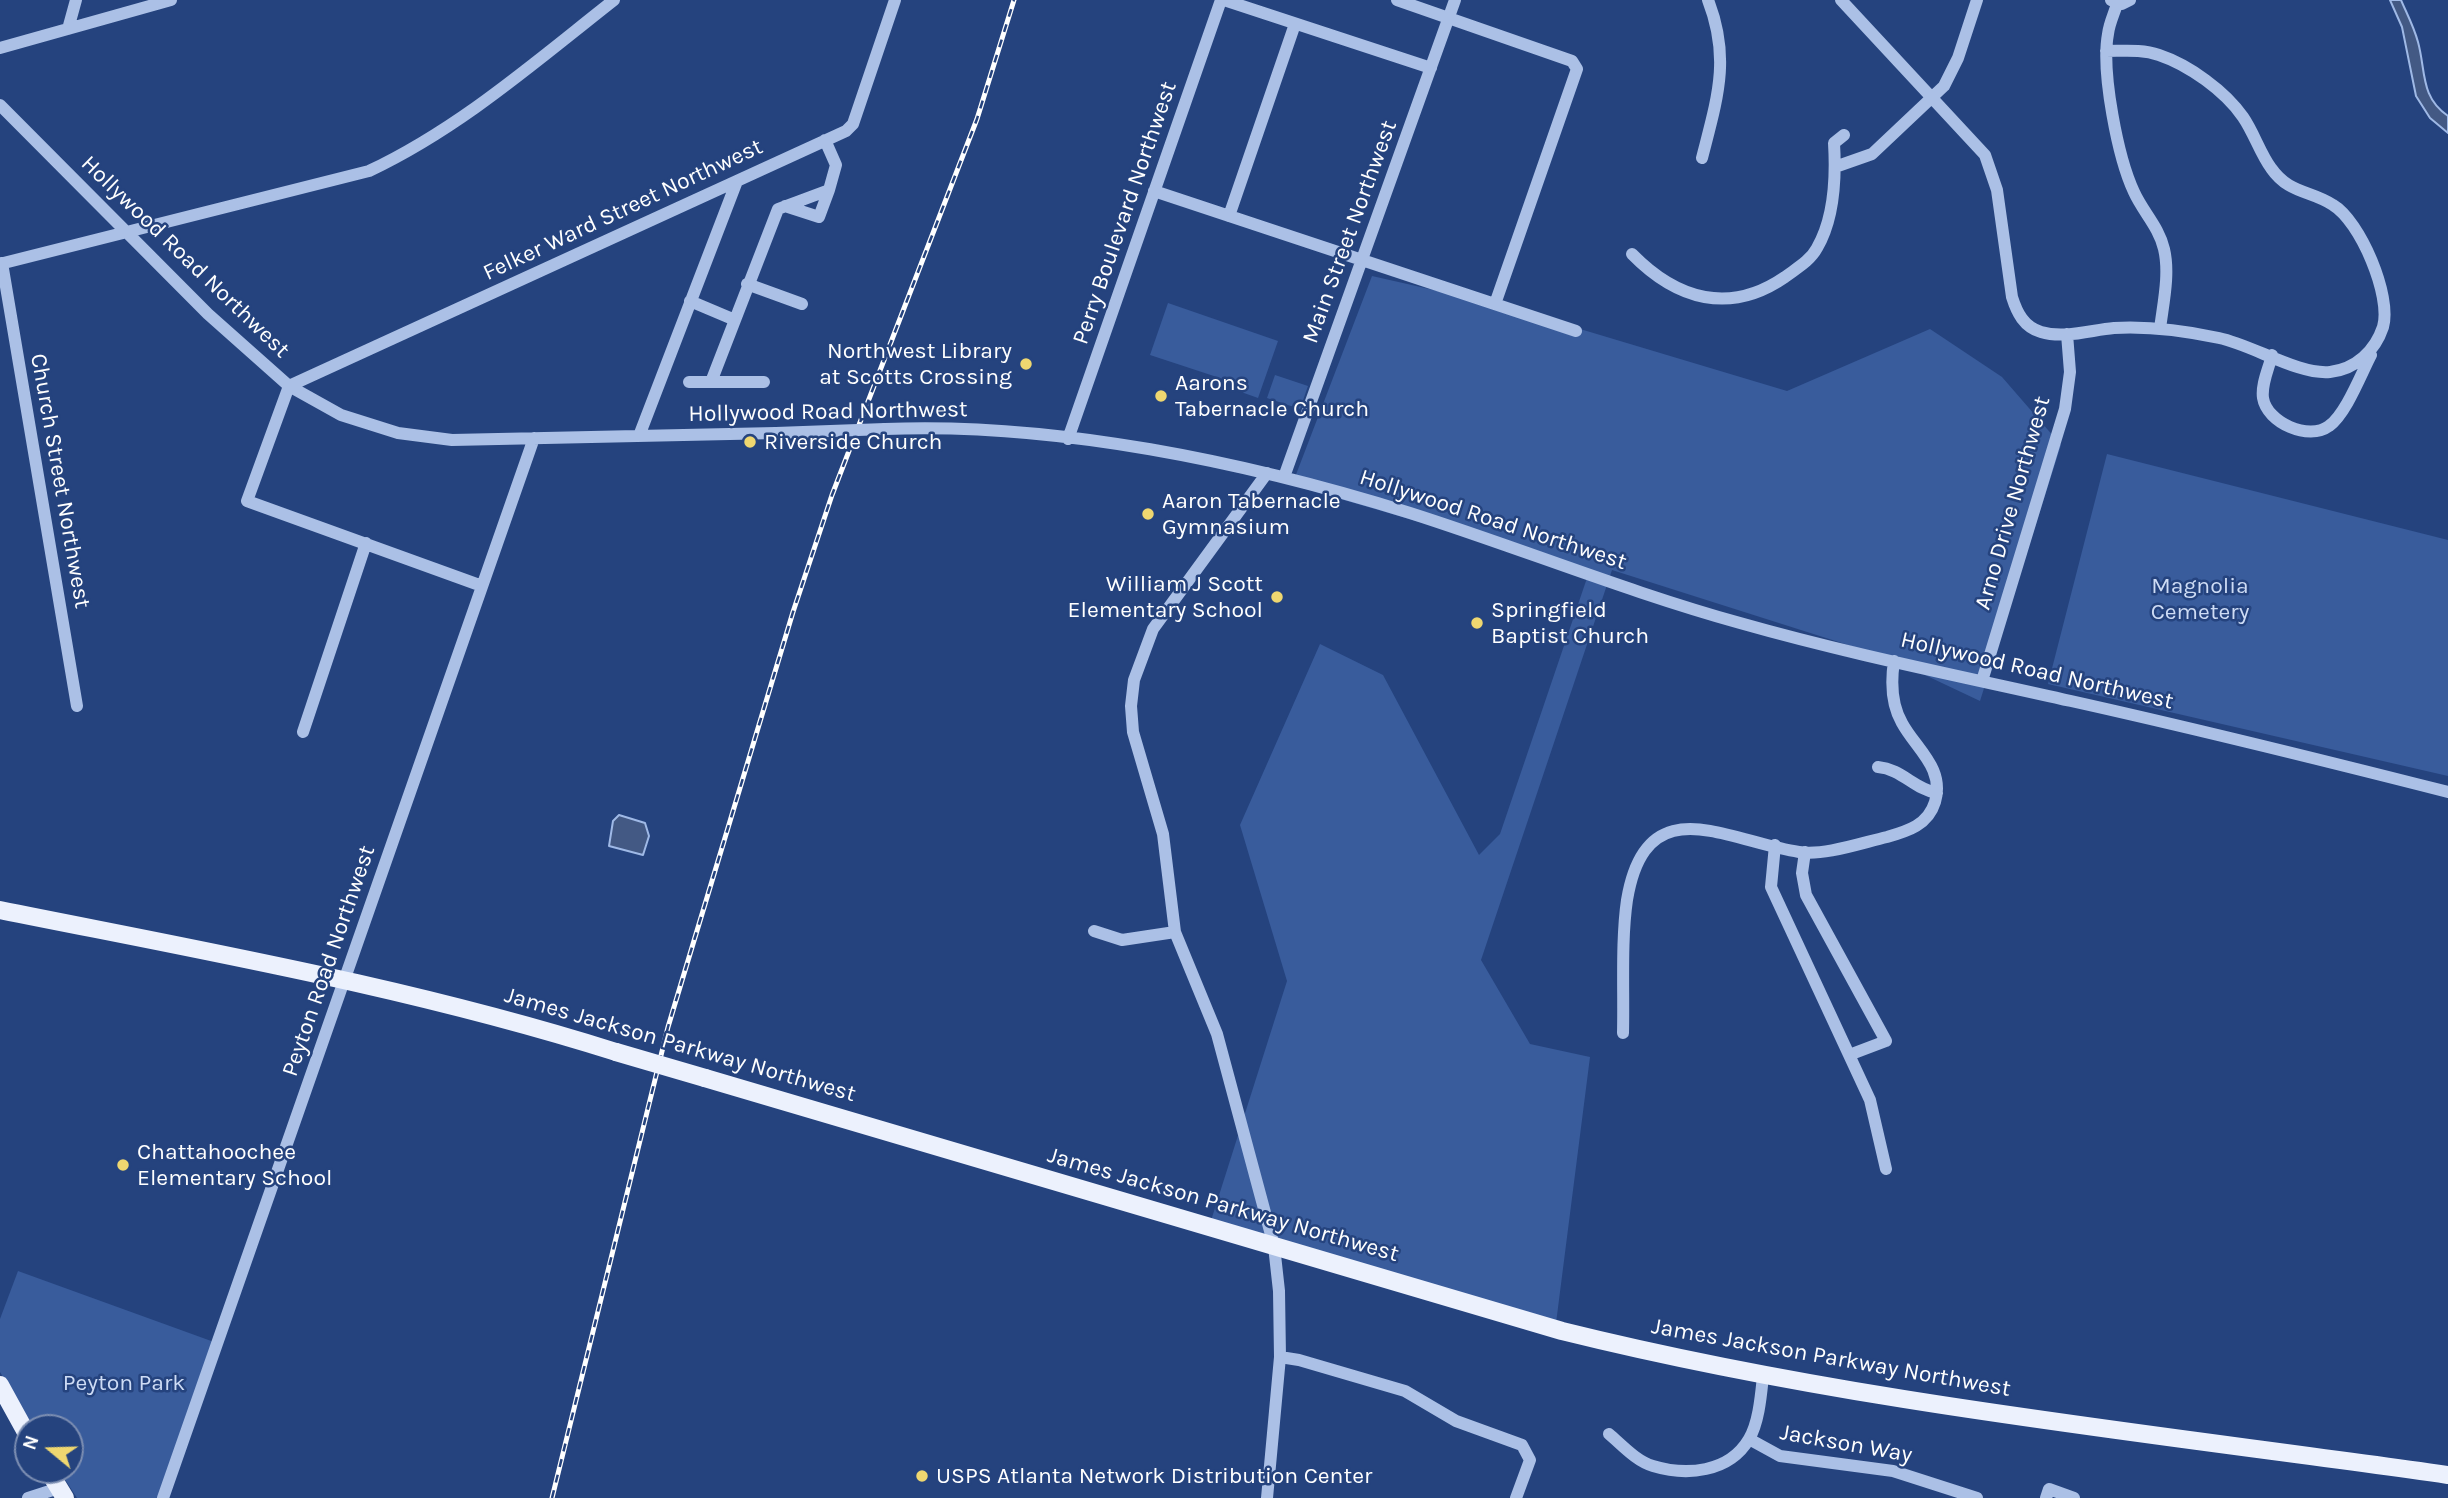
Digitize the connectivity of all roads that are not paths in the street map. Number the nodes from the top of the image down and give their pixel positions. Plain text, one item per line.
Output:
1 (76, 0) edge
2 (171, 0) edge
3 (614, 0) edge
4 (895, 0) edge
5 (1223, 0) edge
6 (1396, 0) edge
7 (1455, 0) edge
8 (1708, 0) edge
9 (1841, 0) edge
10 (1977, 0) edge
11 (2119, 1) edge
12 (1449, 18) junction
13 (1295, 24) junction
14 (68, 29) junction
15 (0, 48) edge
16 (2106, 51) junction
17 (1431, 68) junction
18 (1933, 96) junction
19 (0, 105) edge
20 (1844, 135) dead end
21 (825, 141) junction
22 (1702, 158) dead end
23 (1835, 167) junction
24 (737, 181) junction
25 (829, 190) junction
26 (1154, 191) junction
27 (785, 206) junction
28 (1229, 216) junction
29 (128, 233) junction
30 (1632, 254) dead end
31 (1363, 262) junction
32 (1, 264) edge
33 (747, 284) junction
34 (690, 301) junction
35 (803, 304) dead end
36 (1495, 304) junction
37 (735, 320) junction
38 (2160, 330) junction
39 (1576, 331) dead end
40 (2067, 334) junction
41 (2373, 351) junction
42 (2272, 355) junction
43 (689, 382) dead end
44 (711, 382) junction
45 (764, 382) dead end
46 (289, 386) junction
47 (639, 436) junction
48 (534, 438) junction
49 (1069, 439) junction
50 (1267, 473) junction
51 (1284, 477) junction
52 (366, 543) junction
53 (482, 586) junction
54 (1894, 661) junction
55 (1982, 681) junction
56 (77, 706) dead end
57 (303, 732) dead end
58 (1878, 767) dead end
59 (2448, 792) edge
60 (1937, 793) junction
61 (1776, 845) junction
62 (1805, 852) junction
63 (0, 910) edge
64 (1094, 931) dead end
65 (1175, 932) junction
66 (345, 979) junction
67 (1623, 1033) dead end
68 (1849, 1055) junction
69 (1886, 1169) dead end
70 (1274, 1246) junction
71 (1280, 1357) junction
72 (1763, 1376) junction
73 (0, 1384) edge
74 (16, 1414) edge
75 (1609, 1434) dead end
76 (1749, 1439) junction
77 (2448, 1475) edge
78 (62, 1493) edge
79 (1519, 1497) edge
80 (28, 1498) edge
81 (163, 1498) edge
82 (1267, 1498) edge
83 (1977, 1498) edge
84 (2046, 1498) edge
85 (2074, 1498) edge

1 - 14 street
2 - 14 street
3 - 29 street
4 - 21 street, Felker Ward Street Northwest
5 - 13 street
5 - 26 street, Perry Boulevard Northwest
6 - 12 street
7 - 12 street, Main Street Northwest
8 - 22 street
9 - 18 street
10 - 18 street
11 - 16 street
12 - 17 street, Main Street Northwest
12 - 36 street
13 - 17 street
13 - 28 street
14 - 15 street
16 - 38 street
16 - 41 street
17 - 31 street, Main Street Northwest
18 - 23 street
18 - 40 street
19 - 29 street, Hollywood Road Northwest
20 - 23 street
21 - 24 street, Felker Ward Street Northwest
21 - 25 street
23 - 30 street
24 - 34 street
24 - 46 street, Felker Ward Street Northwest
25 - 27 street
25 - 27 street
26 - 28 street
26 - 49 street, Perry Boulevard Northwest
27 - 33 street
28 - 31 street
29 - 32 street
29 - 46 street, Hollywood Road Northwest
31 - 36 street
31 - 51 street, Main Street Northwest
32 - 56 street, Church Street Northwest
33 - 35 street
33 - 37 street
34 - 37 street
34 - 47 street
36 - 39 street
37 - 44 street
38 - 40 street
38 - 42 street
40 - 55 street, Arno Drive Northwest
41 - 42 street
41 - 42 street
43 - 44 street
44 - 45 street
46 - 48 street, Hollywood Road Northwest
46 - 52 street
47 - 48 street, Hollywood Road Northwest
47 - 49 street, Hollywood Road Northwest, bridge
48 - 53 street, Peyton Road Northwest
49 - 50 street, Hollywood Road Northwest
50 - 51 street, Hollywood Road Northwest
50 - 65 street
51 - 54 street, Hollywood Road Northwest
52 - 53 street
52 - 57 street
53 - 66 street, Peyton Road Northwest
54 - 55 street, Hollywood Road Northwest
54 - 60 street
55 - 59 street, Hollywood Road Northwest
58 - 60 street
60 - 62 street
61 - 62 street
61 - 67 street
61 - 68 street
62 - 68 street
63 - 66 main road, James Jackson Parkway Northwest
64 - 65 street
65 - 70 street
66 - 70 main road, James Jackson Parkway Northwest, bridge
66 - 81 street, Peyton Road Northwest
68 - 69 street
70 - 71 street
70 - 72 main road, James Jackson Parkway Northwest
71 - 79 street
71 - 82 street
72 - 76 street
72 - 77 main road, James Jackson Parkway Northwest
73 - 74 main road
75 - 76 street
76 - 83 street, Jackson Way
78 - 80 street
84 - 85 street

